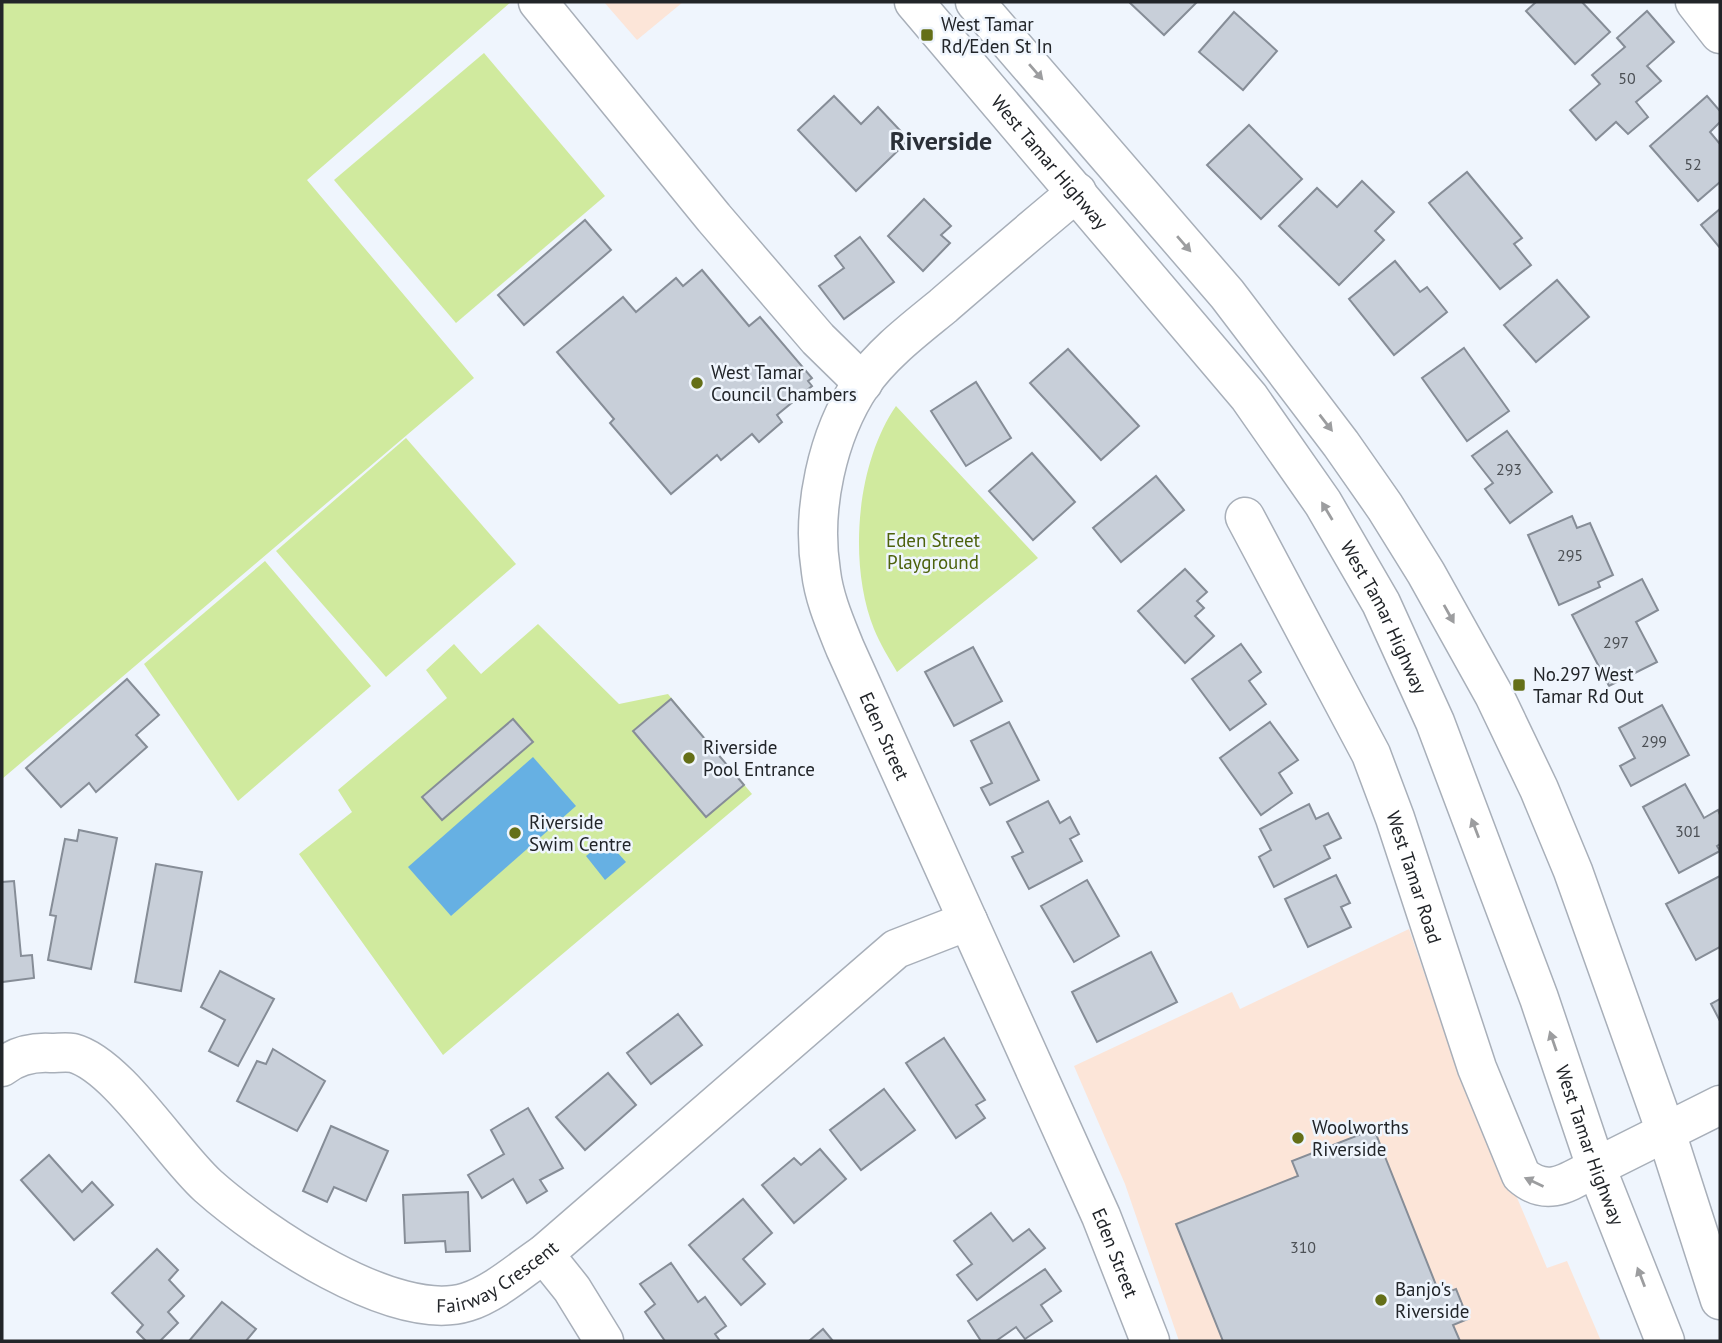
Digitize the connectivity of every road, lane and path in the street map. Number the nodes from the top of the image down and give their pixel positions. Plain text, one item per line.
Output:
1 (538, 2) edge
2 (915, 2) edge
3 (975, 2) edge
4 (1695, 2) edge
5 (1720, 34) edge
6 (1077, 192) junction
7 (863, 383) junction
8 (1245, 517) dead end
9 (968, 921) junction
10 (2, 1067) edge
11 (1720, 1105) edge
12 (1666, 1132) junction
13 (1596, 1167) junction
14 (544, 1254) junction
15 (1720, 1300) edge
16 (604, 1341) edge
17 (1150, 1341) edge
18 (1665, 1341) edge

1 - 7 main road
2 - 6 main road, West Tamar Highway
3 -> 12 main road
4 - 5 main road
6 - 7 main road, Eden Street
13 -> 6 main road, West Tamar Highway
7 - 9 main road, Eden Street
13 -> 8 main road, West Tamar Road
9 - 14 main road, Fairway Crescent
9 - 17 main road, Eden Street
10 - 14 main road, Fairway Crescent
11 - 12 main road, West Tamar Road
12 - 13 main road, West Tamar Road
12 - 15 main road
18 -> 13 main road, West Tamar Highway
14 - 16 main road

